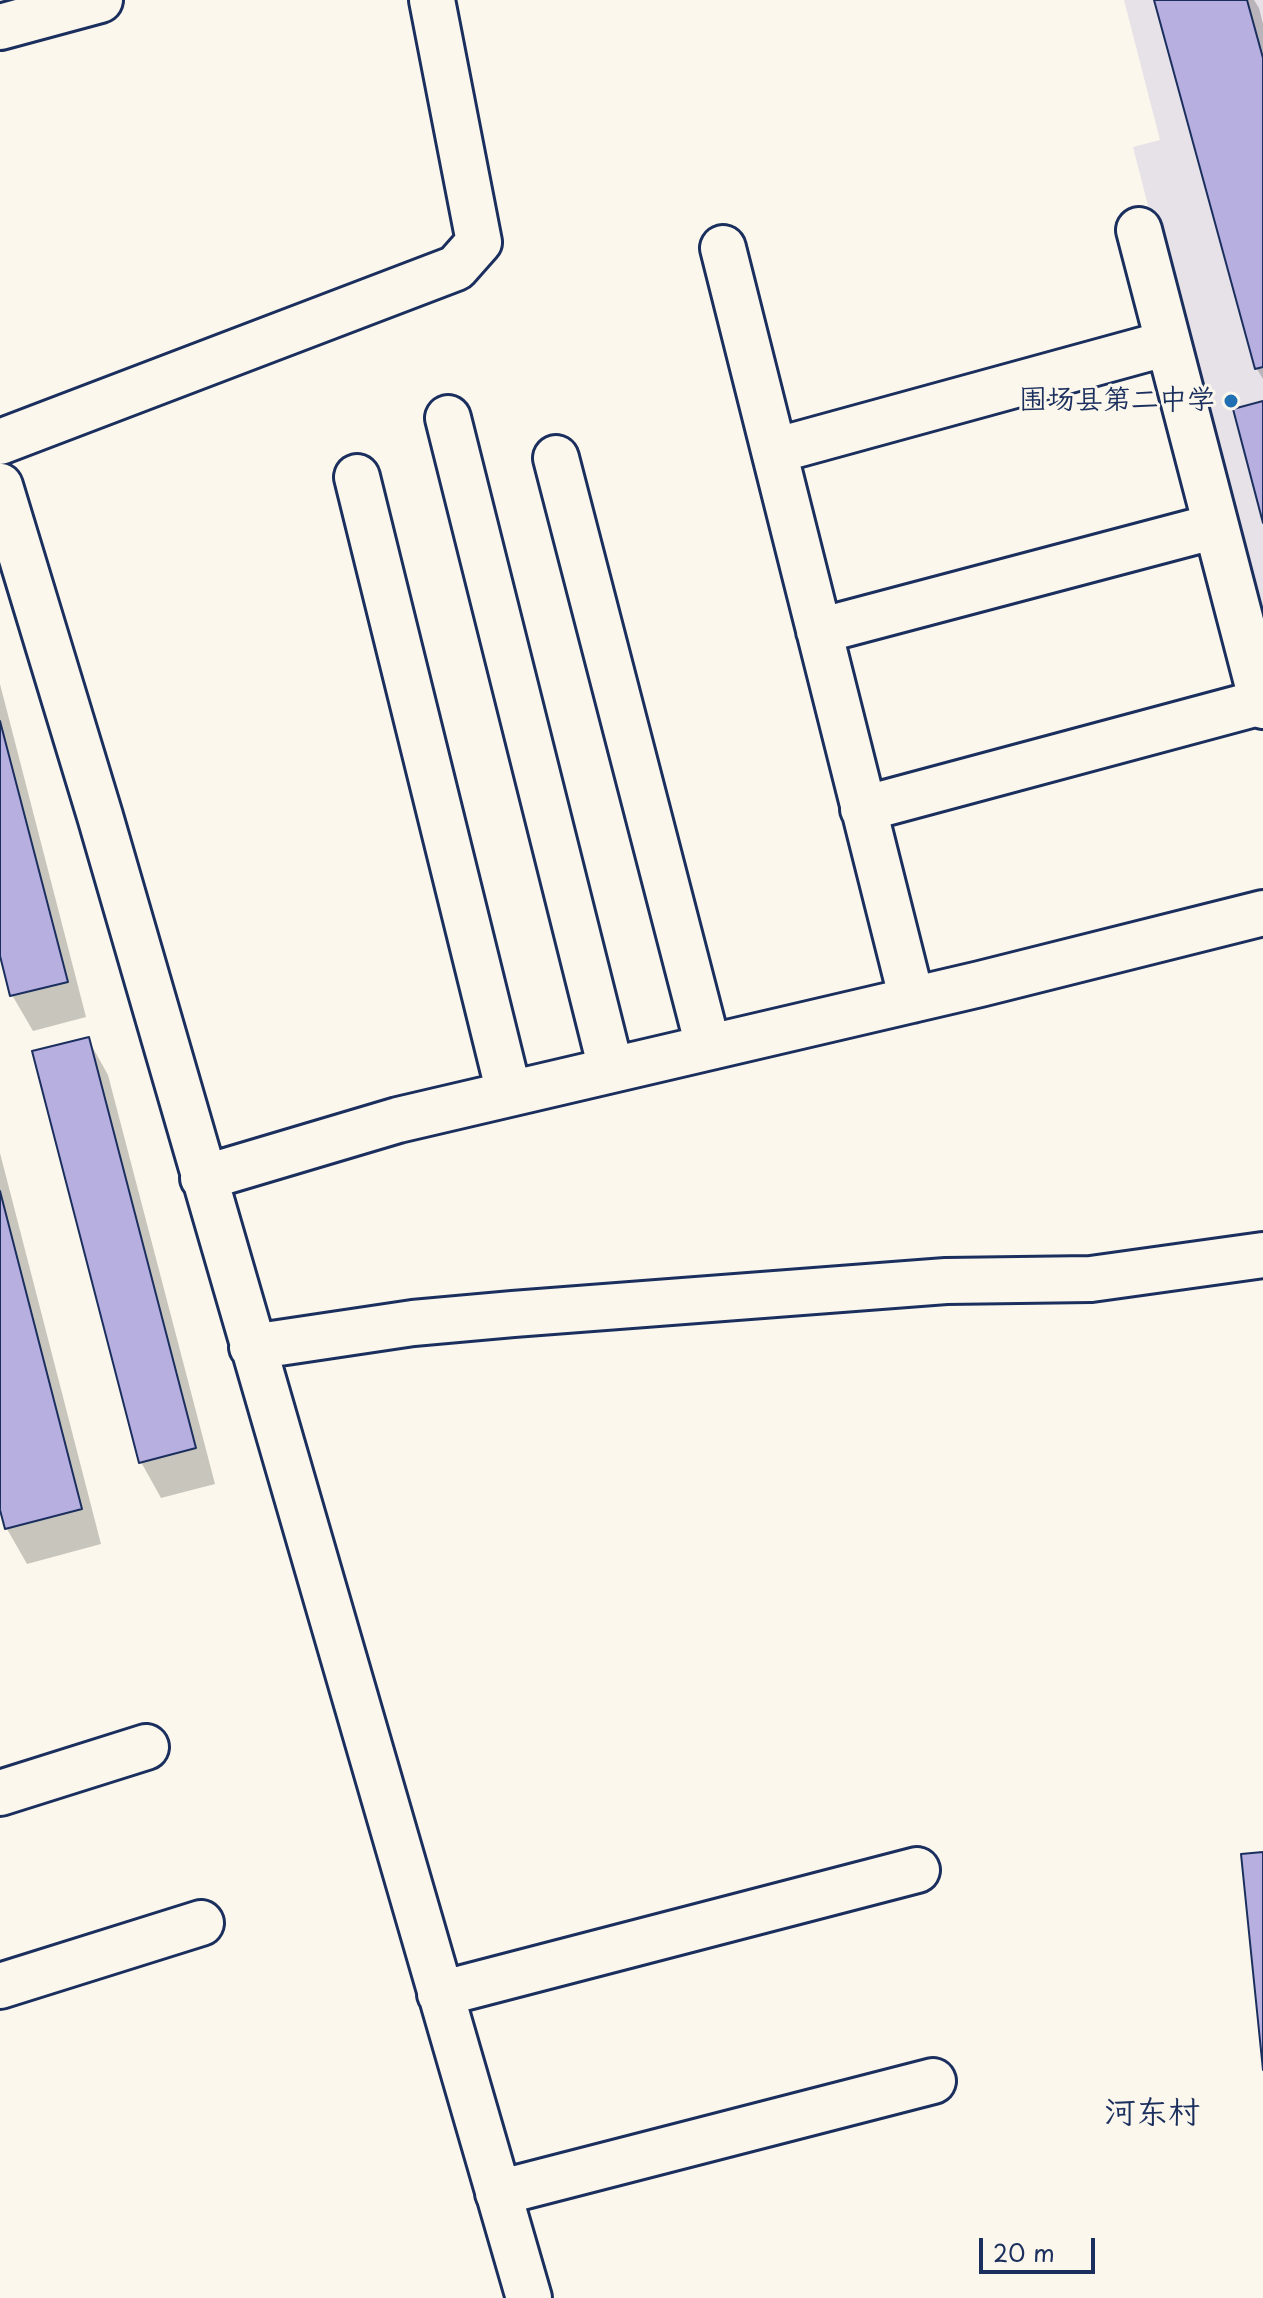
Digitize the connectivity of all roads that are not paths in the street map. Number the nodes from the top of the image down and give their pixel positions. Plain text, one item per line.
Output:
1 (100, 0) edge
2 (432, 0) edge
3 (0, 27) edge
4 (1139, 230) dead end
5 (723, 248) dead end
6 (1168, 343) junction
7 (448, 418) dead end
8 (0, 442) edge
9 (774, 451) junction
10 (556, 458) dead end
11 (357, 477) dead end
12 (0, 486) edge
13 (1216, 526) junction
14 (819, 631) junction
15 (1262, 704) edge
16 (863, 809) junction
17 (1263, 913) edge
18 (912, 1000) junction
19 (708, 1046) junction
20 (611, 1069) junction
21 (509, 1093) junction
22 (203, 1178) junction
23 (1263, 1255) edge
24 (252, 1347) junction
25 (146, 1747) dead end
26 (0, 1793) edge
27 (917, 1870) dead end
28 (201, 1923) dead end
29 (0, 1986) edge
30 (440, 1994) junction
31 (933, 2081) dead end
32 (498, 2193) junction
33 (529, 2298) edge

1 - 3 street
2 - 8 street
4 - 6 street
5 - 9 street
6 - 9 street
6 - 13 street
7 - 20 street
9 - 14 street
10 - 19 street
11 - 21 street
12 - 22 street
13 - 14 street
13 - 15 street
14 - 16 street
15 - 16 street
16 - 18 street
17 - 18 street
18 - 19 street
19 - 20 street
20 - 21 street
21 - 22 street
22 - 24 street
23 - 24 street
24 - 30 street
25 - 26 street
27 - 30 street
28 - 29 street
30 - 32 street
31 - 32 street
32 - 33 street

